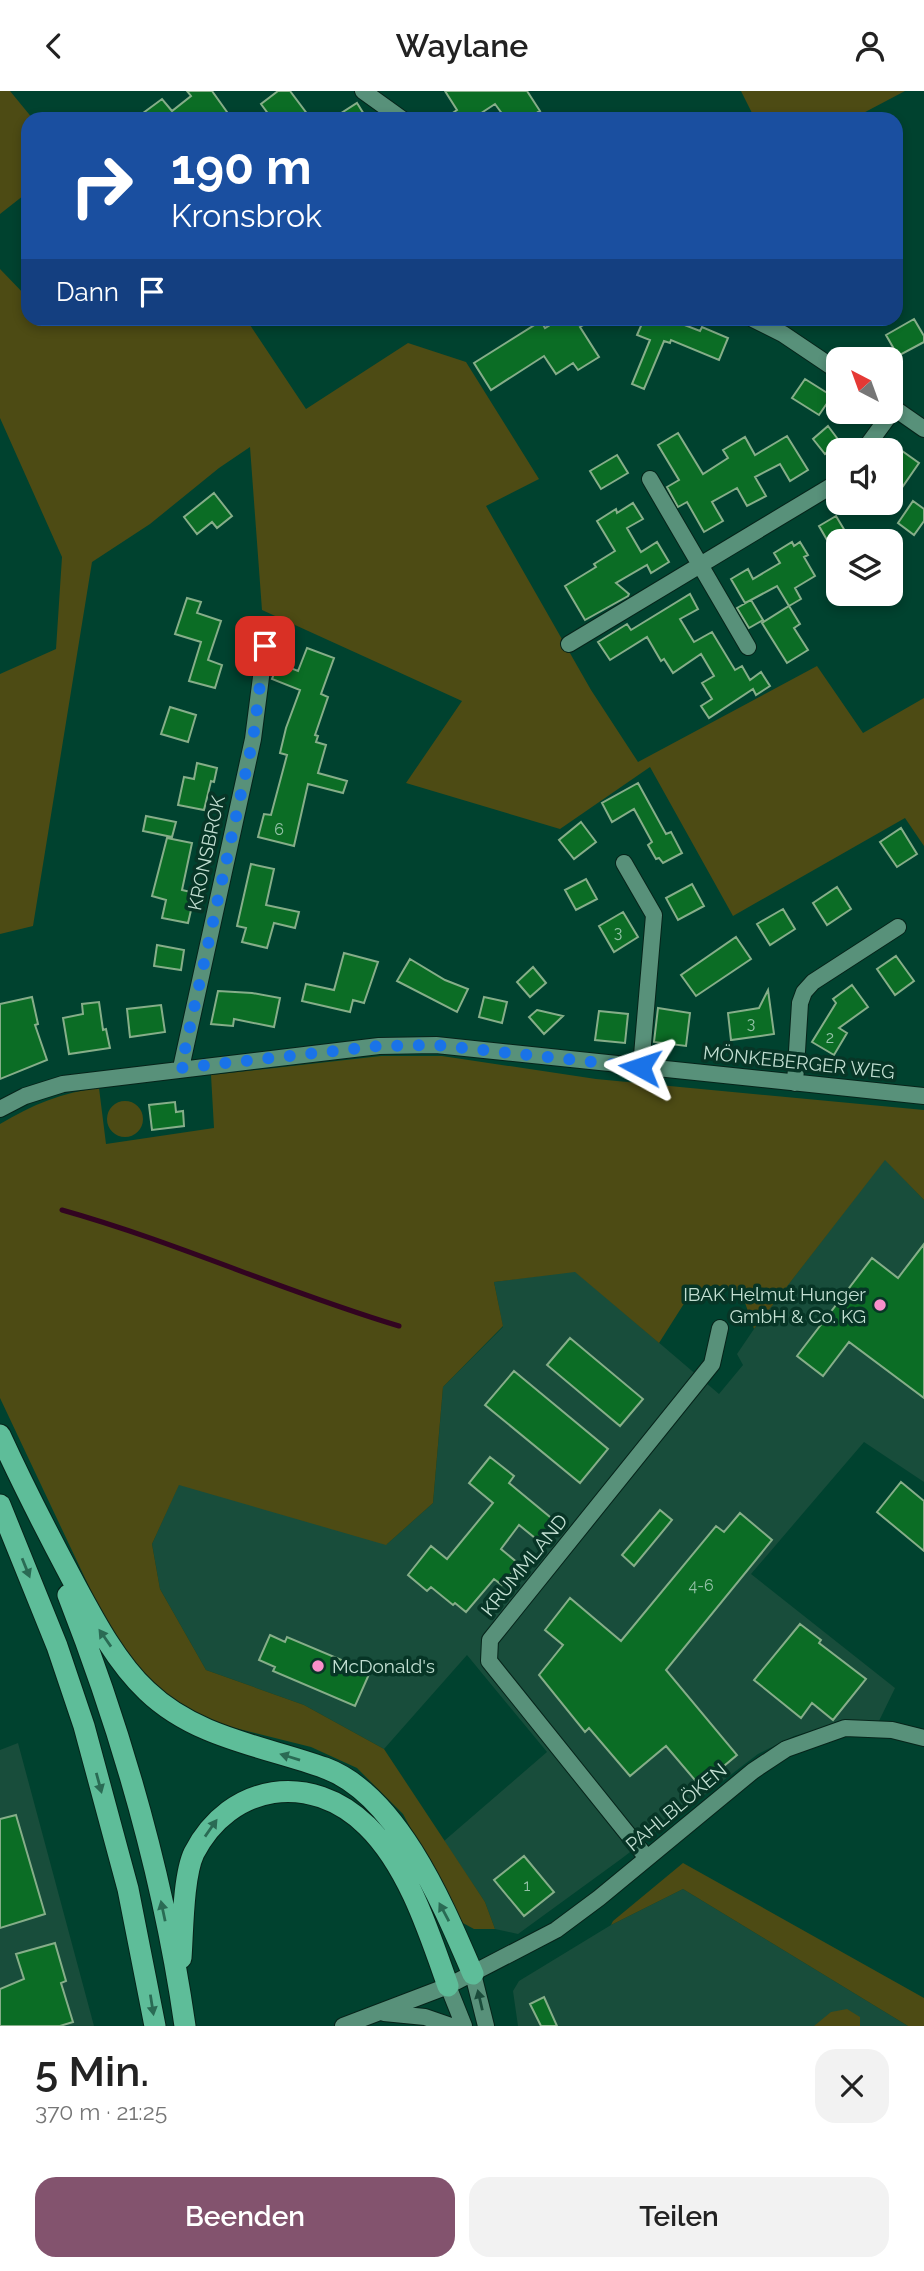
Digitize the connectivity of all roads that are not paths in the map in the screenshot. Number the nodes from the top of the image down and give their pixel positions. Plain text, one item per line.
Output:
1 (363, 91) edge
2 (392, 112) edge
3 (767, 326) edge
4 (826, 363) edge
5 (903, 415) edge
6 (924, 429) edge
7 (650, 479) dead end
8 (826, 489) edge
9 (701, 566) junction
10 (569, 644) dead end
11 (265, 646) dead end
12 (748, 647) dead end
13 (624, 863) dead end
14 (898, 927) dead end
15 (640, 1067) junction
16 (181, 1068) junction
17 (795, 1083) junction
18 (924, 1096) edge
19 (0, 1109) edge
20 (720, 1328) dead end
21 (0, 1435) edge
22 (31, 1502) junction
23 (0, 1505) edge
24 (924, 1738) edge
25 (647, 1858) junction
26 (473, 1974) junction
27 (448, 1986) junction
28 (179, 1988) junction
29 (378, 2013) junction
30 (155, 2026) edge
31 (185, 2026) edge
32 (343, 2026) edge
33 (451, 2026) edge
34 (464, 2026) edge
35 (486, 2026) edge

1 - 2 street
3 - 4 street
5 - 6 street
7 - 9 street
8 - 9 street
9 - 10 street
9 - 12 street
11 - 16 street, KRONSBROK
13 - 15 street
14 - 17 street
15 - 16 street, MÖNKEBERGER WEG
15 - 17 street, MÖNKEBERGER WEG
16 - 19 street, MÖNKEBERGER WEG
17 - 18 street, MÖNKEBERGER WEG
20 - 25 street, KRUMMLAND
21 - 22 highway
26 -> 22 highway
28 -> 22 highway
23 -> 30 highway
24 - 25 street, PAHLBLÖKEN
25 - 26 street, PAHLBLÖKEN
26 - 27 street, PAHLBLÖKEN
35 -> 26 street
28 -> 27 highway
27 - 29 street, PAHLBLÖKEN
27 - 34 street
28 - 31 highway
29 - 32 street, PAHLBLÖKEN
29 - 33 street

